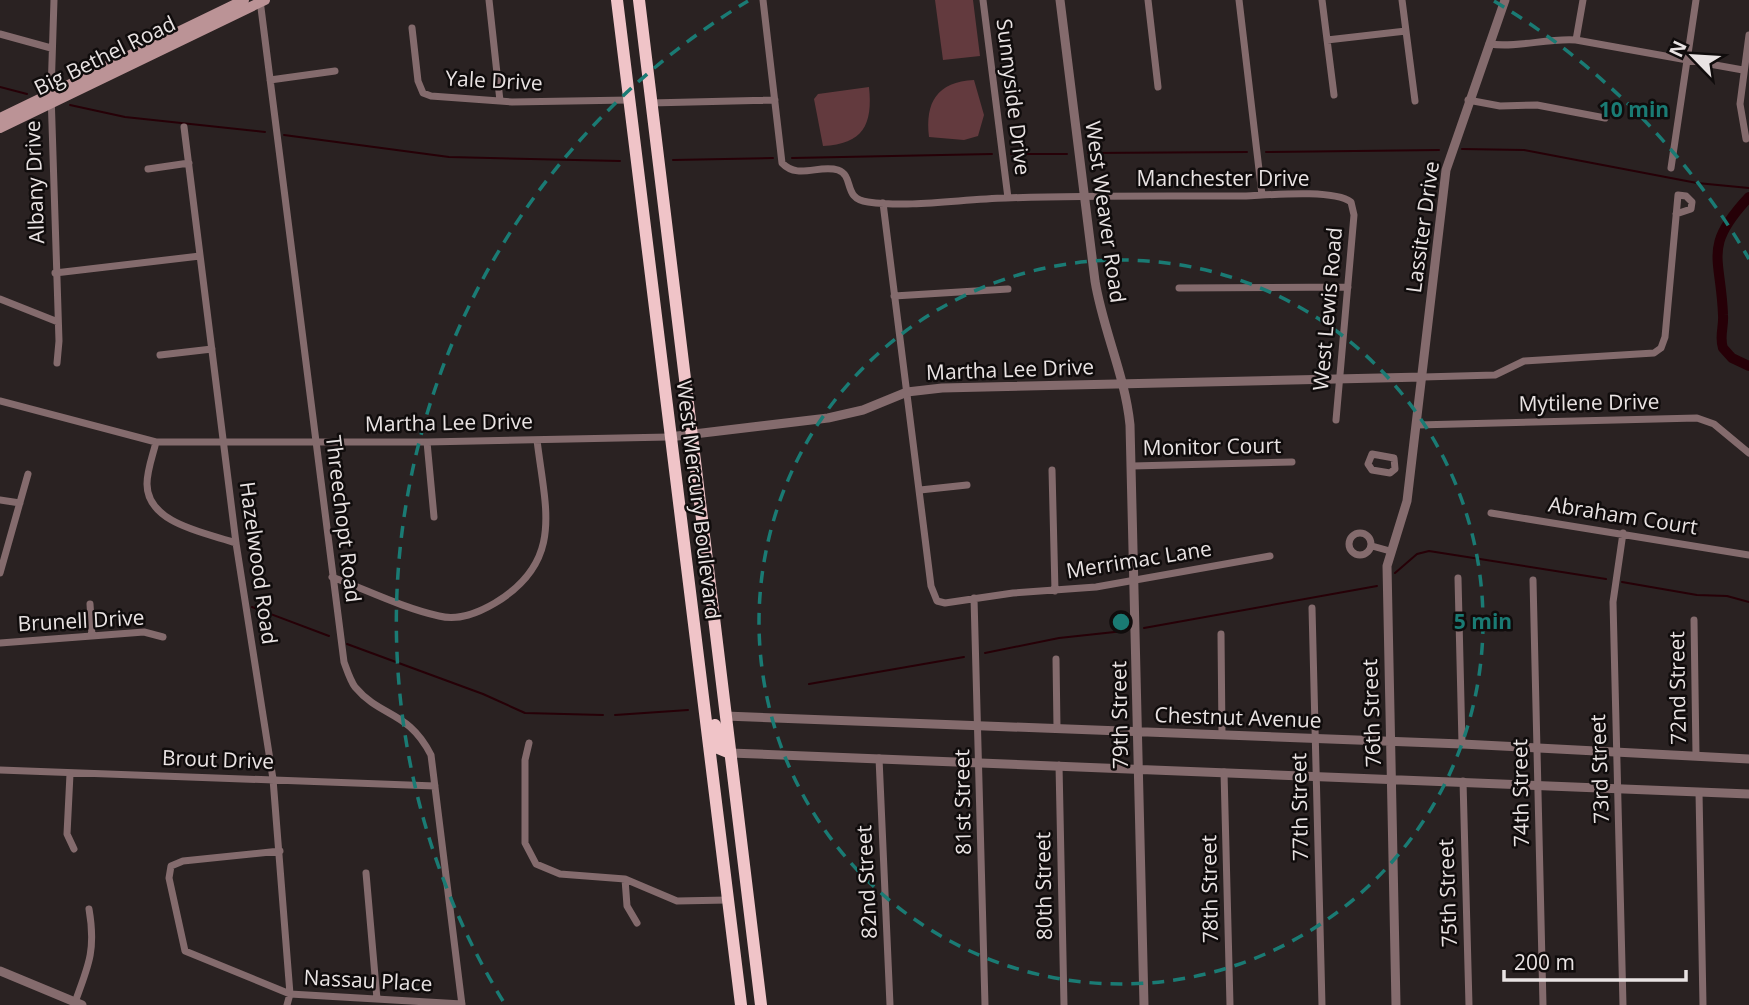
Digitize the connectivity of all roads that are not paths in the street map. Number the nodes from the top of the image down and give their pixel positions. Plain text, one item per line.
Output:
1 (54, 0) edge
2 (244, 0) edge
3 (489, 0) edge
4 (617, 0) edge
5 (639, 0) edge
6 (764, 0) edge
7 (983, 0) edge
8 (1060, 0) edge
9 (1148, 0) edge
10 (1239, 0) edge
11 (1322, 0) edge
12 (1402, 0) edge
13 (1505, 0) edge
14 (1584, 0) edge
15 (1696, 0) edge
16 (262, 1) edge
17 (412, 28) dead end
18 (1406, 31) junction
19 (0, 34) edge
20 (1749, 35) edge
21 (1327, 40) junction
22 (1576, 40) junction
23 (1489, 44) junction
24 (51, 48) junction
25 (1687, 61) junction
26 (1743, 70) junction
27 (335, 71) dead end
28 (270, 80) junction
29 (1157, 87) dead end
30 (1334, 95) dead end
31 (51, 98) junction
32 (629, 100) junction
33 (775, 100) junction
34 (1468, 100) junction
35 (500, 101) junction
36 (1415, 101) dead end
37 (650, 103) junction
38 (0, 118) edge
39 (1605, 118) dead end
40 (184, 127) dead end
41 (0, 128) edge
42 (1745, 139) dead end
43 (189, 163) junction
44 (1671, 168) dead end
45 (148, 169) dead end
46 (1262, 195) junction
47 (1084, 197) junction
48 (1008, 198) junction
49 (1351, 202) joint
50 (883, 204) junction
51 (1676, 214) junction
52 (200, 256) junction
53 (55, 273) junction
54 (1348, 287) junction
55 (1179, 288) dead end
56 (1008, 289) dead end
57 (894, 296) junction
58 (0, 299) edge
59 (58, 322) junction
60 (212, 349) junction
61 (160, 355) dead end
62 (57, 363) dead end
63 (1340, 377) junction
64 (1423, 377) junction
65 (1124, 383) junction
66 (907, 392) junction
67 (0, 401) edge
68 (1335, 421) dead end
69 (1130, 425) joint
70 (1417, 425) junction
71 (691, 435) junction
72 (669, 437) junction
73 (537, 440) junction
74 (315, 441) junction
75 (156, 442) junction
76 (428, 442) junction
77 (224, 443) junction
78 (1749, 453) edge
79 (1292, 462) dead end
80 (1396, 465) dead end
81 (1132, 466) junction
82 (1412, 467) junction
83 (1052, 470) dead end
84 (28, 474) dead end
85 (967, 485) dead end
86 (920, 490) junction
87 (0, 500) edge
88 (20, 503) junction
89 (1491, 513) dead end
90 (434, 517) dead end
91 (1623, 533) junction
92 (236, 543) junction
93 (1372, 546) dead end
94 (1390, 551) junction
95 (1270, 555) dead end
96 (1749, 555) edge
97 (0, 573) edge
98 (332, 577) junction
99 (1458, 578) dead end
100 (1135, 580) junction
101 (1533, 580) dead end
102 (1055, 591) junction
103 (974, 598) junction
104 (90, 604) dead end
105 (1312, 608) dead end
106 (1694, 620) dead end
107 (1221, 634) dead end
108 (92, 636) junction
109 (163, 637) dead end
110 (0, 643) edge
111 (1056, 659) dead end
112 (703, 699) junction
113 (725, 716) junction
114 (978, 724) junction
115 (1056, 728) junction
116 (1138, 732) junction
117 (1222, 735) junction
118 (1316, 738) junction
119 (1390, 741) junction
120 (529, 743) dead end
121 (1462, 744) junction
122 (1537, 747) junction
123 (1617, 751) junction
124 (730, 753) junction
125 (1696, 755) junction
126 (879, 758) junction
127 (1749, 759) edge
128 (711, 763) junction
129 (979, 763) junction
130 (1059, 765) junction
131 (1139, 768) junction
132 (0, 770) edge
133 (1224, 772) junction
134 (70, 774) junction
135 (1317, 775) junction
136 (1391, 778) junction
137 (272, 779) junction
138 (1462, 781) junction
139 (1538, 784) junction
140 (435, 786) junction
141 (1618, 788) junction
142 (1699, 792) junction
143 (1749, 794) edge
144 (738, 818) junction
145 (74, 849) dead end
146 (280, 851) junction
147 (366, 873) dead end
148 (625, 879) junction
149 (728, 900) junction
150 (89, 909) dead end
151 (637, 923) dead end
152 (0, 971) edge
153 (290, 994) junction
154 (377, 999) junction
155 (79, 1004) edge
156 (287, 1005) edge
157 (462, 1005) edge
158 (741, 1005) edge
159 (761, 1005) edge
160 (890, 1005) edge
161 (985, 1005) edge
162 (1064, 1005) edge
163 (1144, 1005) edge
164 (1230, 1005) edge
165 (1322, 1005) edge
166 (1396, 1005) edge
167 (1469, 1005) edge
168 (1544, 1005) edge
169 (1623, 1005) edge
170 (1703, 1005) edge

1 - 24 street, Albany Drive
2 - 31 main road, Big Bethel Road
3 - 35 street
4 - 32 highway, West Mercury Boulevard
5 - 37 highway, West Mercury Boulevard
6 - 33 street
7 - 48 street, Sunnyside Drive
8 - 47 street, West Weaver Road
9 - 29 street
10 - 46 street
11 - 21 street
12 - 18 street
13 - 23 street, Lassiter Drive
14 - 22 street
15 - 25 street
16 - 28 street, Threechopt Road
16 - 31 main road, Big Bethel Road
17 - 35 street, Yale Drive
18 - 21 street
18 - 36 street
19 - 24 street
20 - 26 street
21 - 30 street
22 - 23 street
22 - 25 street
23 - 34 street, Lassiter Drive
24 - 31 street, Albany Drive
25 - 26 street
25 - 44 street
26 - 42 street
27 - 28 street
28 - 74 street, Threechopt Road
31 - 38 main road, Big Bethel Road
31 - 41 main road, Big Bethel Road
31 - 53 street, Albany Drive
32 - 35 street, Yale Drive
32 - 72 highway, West Mercury Boulevard
33 - 37 street
33 - 50 street
34 - 39 street
34 - 64 street, Lassiter Drive
37 - 71 highway, West Mercury Boulevard
40 - 43 street, Hazelwood Road
43 - 45 street
43 - 52 street, Hazelwood Road
46 - 47 street, Manchester Drive
46 - 49 street, Manchester Drive
47 - 48 street, Manchester Drive
47 - 65 street, West Weaver Road
48 - 50 street, Manchester Drive
49 - 54 street, West Lewis Road
50 - 57 street
51 - 51 street, Martha Lee Drive
51 - 64 street, Martha Lee Drive
52 - 53 street
52 - 60 street, Hazelwood Road
53 - 59 street, Albany Drive
54 - 55 street
54 - 63 street, West Lewis Road
56 - 57 street
57 - 66 street
58 - 59 street
59 - 62 street, Albany Drive
60 - 61 street
60 - 77 street, Hazelwood Road
63 - 64 street, Martha Lee Drive
63 - 65 street, Martha Lee Drive
63 - 68 street, West Lewis Road
64 - 70 street, Lassiter Drive
65 - 66 street, Martha Lee Drive
65 - 69 street, West Weaver Road
66 - 71 street, Martha Lee Drive
66 - 86 street
67 - 75 street, Martha Lee Drive
69 - 81 street, 79th Street
70 - 78 street, Mytilene Drive
70 - 82 street, 76th Street
71 - 72 street, Martha Lee Drive
71 - 113 highway, West Mercury Boulevard
72 - 73 street, Martha Lee Drive
72 - 112 highway, West Mercury Boulevard
73 - 76 street, Martha Lee Drive
73 - 98 street
74 - 76 street, Martha Lee Drive
74 - 77 street, Martha Lee Drive
74 - 98 street, Threechopt Road
75 - 77 street, Martha Lee Drive
75 - 92 street
76 - 90 street
77 - 92 street, Hazelwood Road
79 - 81 street, Monitor Court
80 - 82 street
81 - 100 street, 79th Street
82 - 94 street, 76th Street
83 - 102 street
84 - 88 street
85 - 86 street
86 - 103 street, Merrimac Lane
87 - 88 street
88 - 97 street
89 - 91 street, Abraham Court
91 - 96 street, Abraham Court
91 - 123 street, 73rd Street
92 - 137 street, Hazelwood Road
93 - 94 street
94 - 119 street, 76th Street
95 - 100 street, Merrimac Lane
98 - 140 street, Threechopt Road
99 - 121 street
100 - 102 street, Merrimac Lane
100 - 116 street, 79th Street
101 - 122 street, 74th Street
102 - 103 street, Merrimac Lane
103 - 114 street, 81st Street
104 - 108 street
105 - 118 street, 77th Street
106 - 125 street, 72nd Street
107 - 117 street
108 - 109 street, Brunell Drive
108 - 110 street, Brunell Drive
111 - 115 street
112 - 124 highway
112 - 128 highway, West Mercury Boulevard
113 - 114 street, Chestnut Avenue
113 - 124 highway, West Mercury Boulevard
114 - 115 street, Chestnut Avenue
114 - 129 street, 81st Street
115 - 116 street, Chestnut Avenue
116 - 117 street, Chestnut Avenue
116 - 131 street, 79th Street
117 - 118 street, Chestnut Avenue
118 - 119 street, Chestnut Avenue
118 - 135 street, 77th Street
119 - 121 street, Chestnut Avenue
119 - 136 street, 76th Street
120 - 148 street
121 - 122 street, Chestnut Avenue
122 - 123 street, Chestnut Avenue
122 - 139 street, 74th Street
123 - 125 street, Chestnut Avenue
123 - 141 street, 73rd Street
124 - 126 street
124 - 144 highway, West Mercury Boulevard
125 - 127 street, Chestnut Avenue
126 - 129 street
126 - 160 street, 82nd Street
128 - 144 highway
128 - 149 highway, West Mercury Boulevard
129 - 130 street
129 - 161 street, 81st Street
130 - 131 street
130 - 162 street, 80th Street
131 - 133 street
131 - 163 street, 79th Street
132 - 134 street, Brout Drive
133 - 135 street
133 - 164 street, 78th Street
134 - 137 street, Brout Drive
134 - 145 street
135 - 136 street
135 - 165 street, 77th Street
136 - 138 street
136 - 166 street, 76th Street
137 - 140 street, Brout Drive
137 - 146 street, Hazelwood Road
138 - 139 street
138 - 167 street, 75th Street
139 - 141 street
139 - 168 street, 74th Street
140 - 157 street, Threechopt Road
141 - 142 street
141 - 169 street, 73rd Street
142 - 143 street
142 - 170 street
144 - 159 highway, West Mercury Boulevard
146 - 153 street, Hazelwood Road
146 - 153 street, Nassau Place
147 - 154 street
148 - 149 street
148 - 151 street
149 - 158 highway, West Mercury Boulevard
150 - 155 street
152 - 155 street
153 - 154 street, Nassau Place
153 - 156 street, Hazelwood Road
154 - 157 street, Nassau Place

